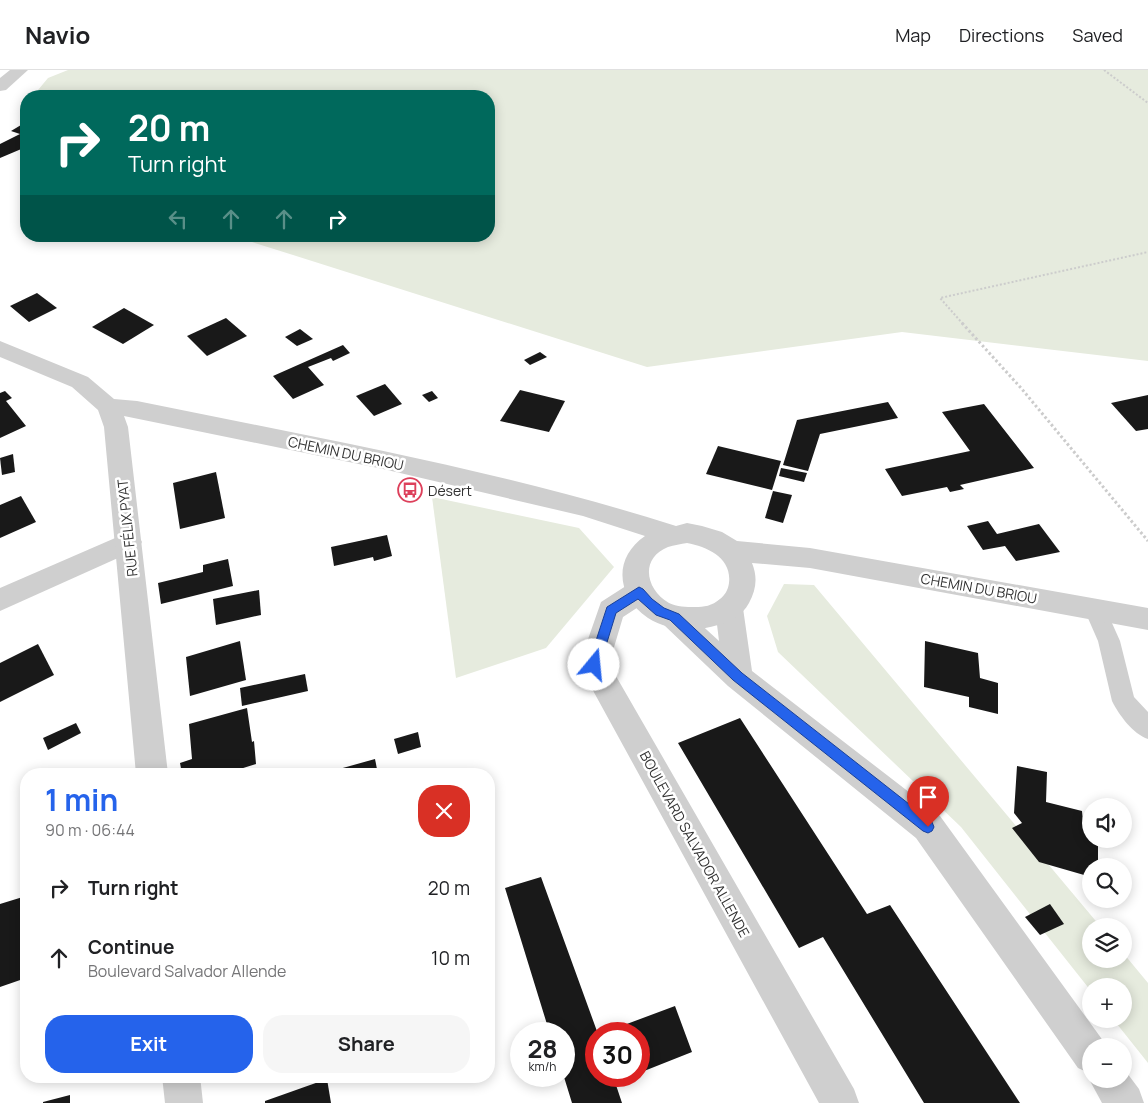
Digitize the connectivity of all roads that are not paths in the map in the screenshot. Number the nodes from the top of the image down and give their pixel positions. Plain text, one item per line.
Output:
1 (20, 70) edge
2 (0, 86) edge
3 (0, 348) edge
4 (108, 406) junction
5 (584, 507) junction
6 (671, 534) junction
7 (129, 542) junction
8 (642, 550) junction
9 (731, 551) junction
10 (810, 558) junction
11 (744, 576) junction
12 (639, 592) junction
13 (0, 600) edge
14 (729, 608) junction
15 (1096, 609) junction
16 (674, 617) junction
17 (1148, 619) edge
18 (738, 677) junction
19 (1148, 729) edge
20 (151, 768) edge
21 (1082, 1042) edge
22 (182, 1083) edge
23 (1114, 1088) edge
24 (184, 1103) edge
25 (840, 1103) edge
26 (1125, 1103) edge

1 - 2 street
3 - 4 street, RUE FÉLIX PYAT
4 - 5 street, CHEMIN DU BRIOU
4 - 7 street, RUE FÉLIX PYAT
5 - 6 street, CHEMIN DU BRIOU
5 - 8 street, CHEMIN DU BRIOU
6 - 8 street
6 - 9 street
7 - 13 street
7 - 20 street, RUE FÉLIX PYAT
8 - 12 street
9 - 10 street, CHEMIN DU BRIOU
9 - 11 street
10 - 11 street, CHEMIN DU BRIOU
10 - 15 street, CHEMIN DU BRIOU
11 - 14 street
12 - 16 street
12 - 25 street, BOULEVARD SALVADOR ALLENDE
14 - 16 street
14 - 18 street
15 - 17 street, CHEMIN DU BRIOU
15 - 19 lane
16 - 18 street
18 - 21 street
22 - 24 street
23 - 26 street

